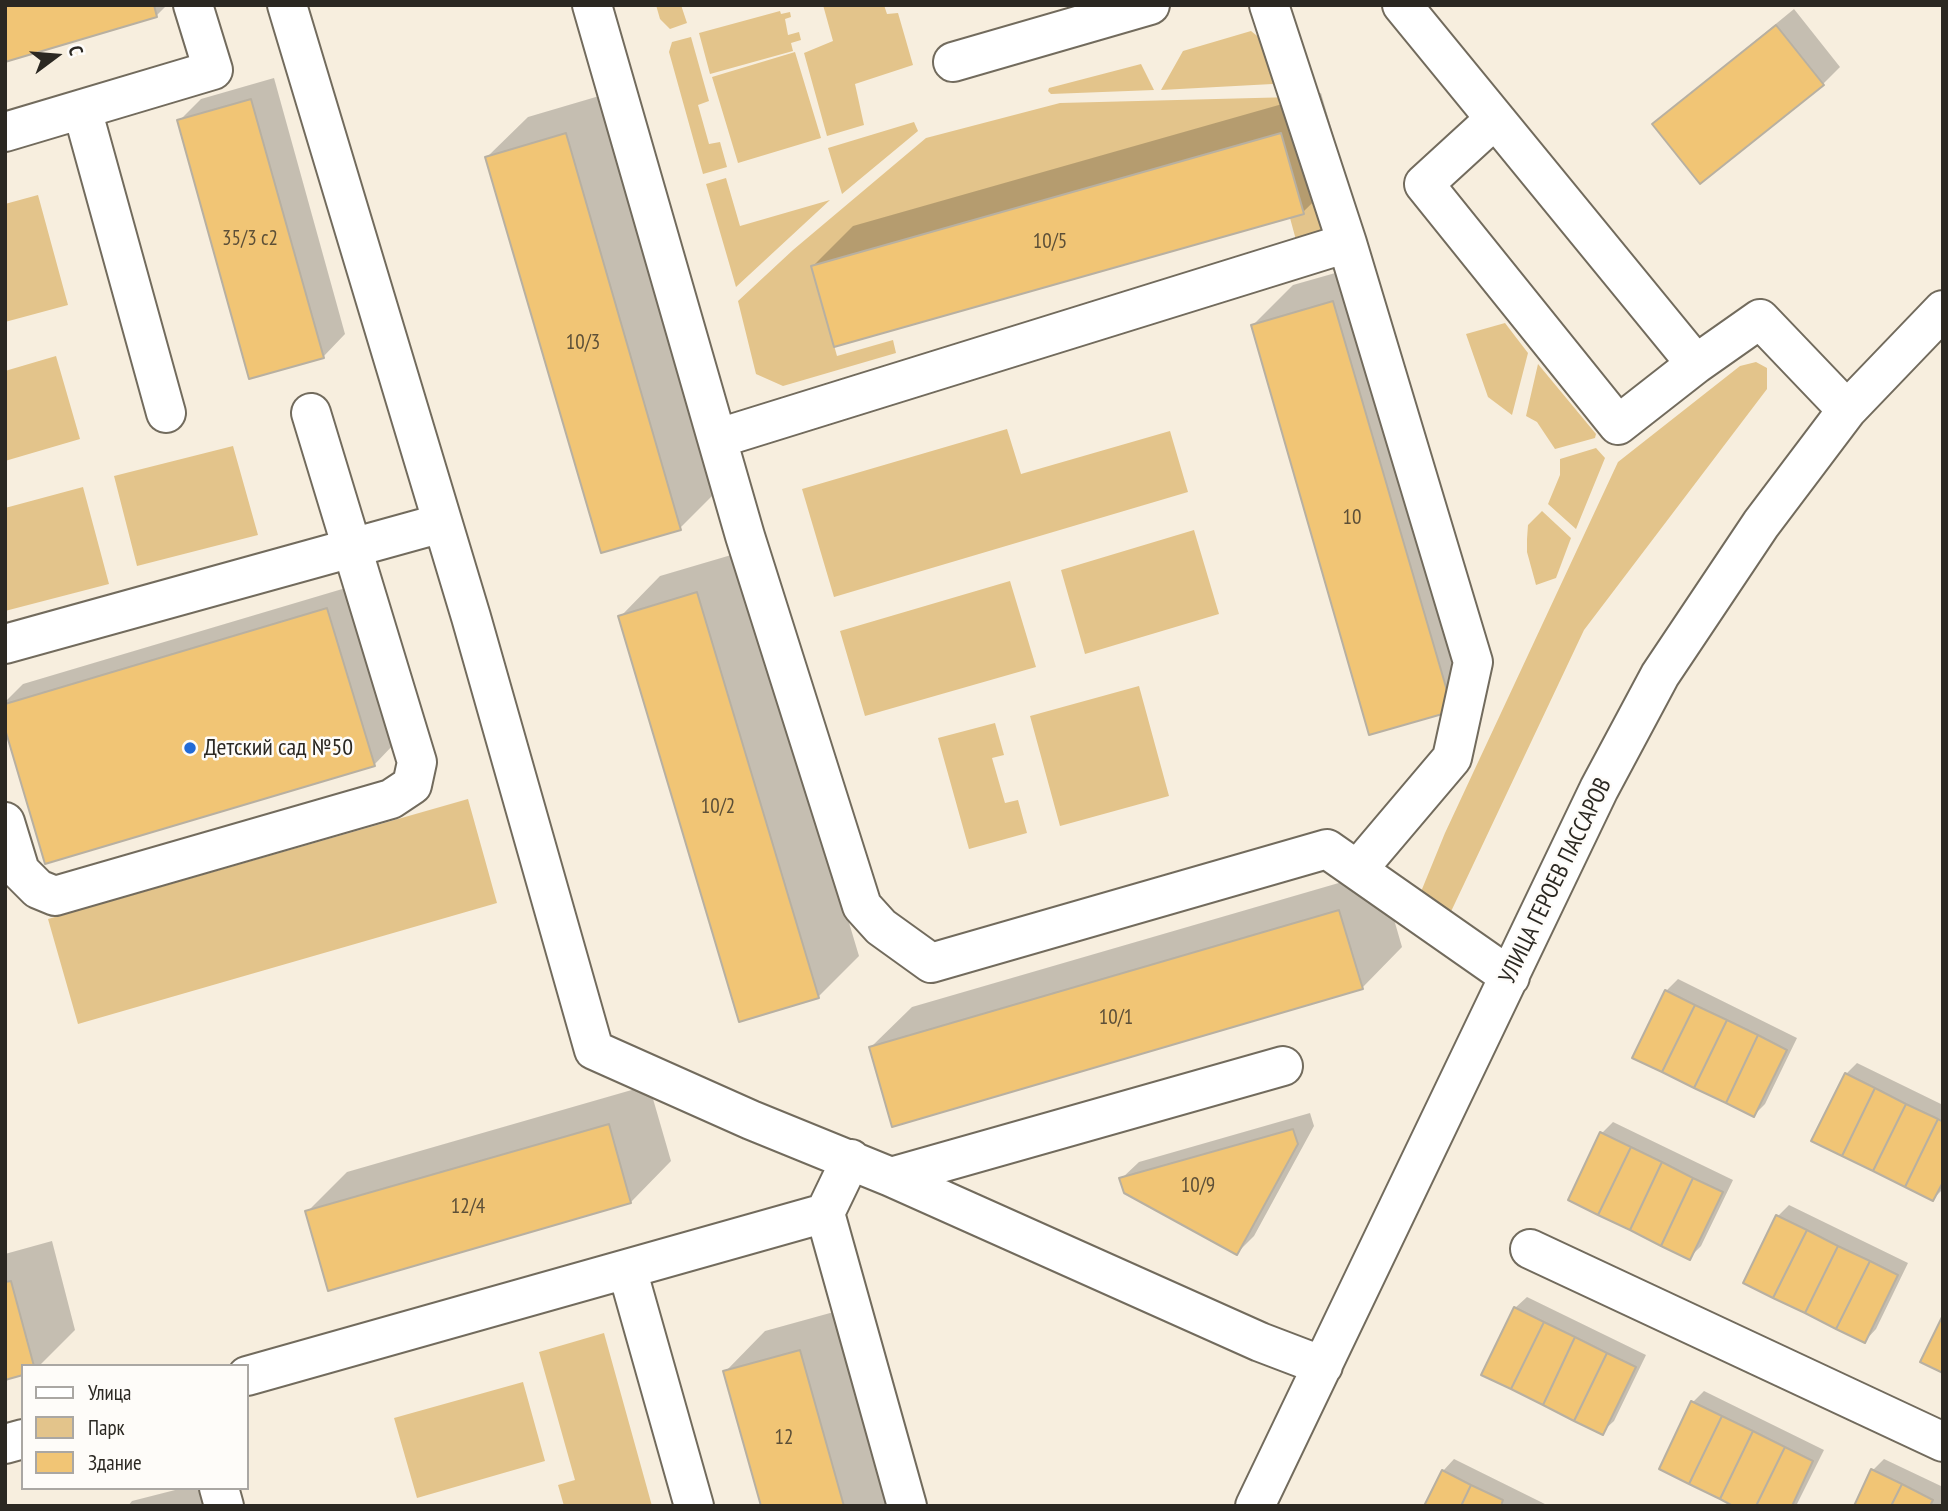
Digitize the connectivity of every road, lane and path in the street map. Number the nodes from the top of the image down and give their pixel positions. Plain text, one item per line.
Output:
1 (193, 5) edge
2 (287, 5) edge
3 (592, 5) edge
4 (1150, 5) edge
5 (1269, 5) edge
6 (1402, 5) edge
7 (1062, 17) edge
8 (953, 62) dead end
9 (82, 109) junction
10 (1495, 119) junction
11 (5, 132) edge
12 (1347, 243) junction
13 (1943, 310) edge
14 (1696, 365) junction
15 (1847, 410) junction
16 (166, 413) dead end
17 (311, 413) dead end
18 (719, 438) junction
19 (443, 523) junction
20 (350, 548) junction
21 (5, 644) edge
22 (5, 822) edge
23 (1359, 869) junction
24 (1510, 977) junction
25 (1283, 1066) dead end
26 (851, 1159) junction
27 (891, 1177) junction
28 (825, 1213) junction
29 (1530, 1249) dead end
30 (627, 1269) junction
31 (1323, 1366) junction
32 (248, 1376) edge
33 (1943, 1442) edge
34 (694, 1506) edge
35 (907, 1506) edge
36 (1255, 1506) edge

1 - 9 street
2 - 19 street
3 - 18 street
4 - 7 street
5 - 12 street
6 - 10 street
7 - 8 street
9 - 11 street
9 - 16 street
10 - 14 street
10 - 14 street
12 - 18 street
12 - 23 street
13 - 15 street, УЛИЦА ГЕРОЕВ ПАССАРОВ
14 - 15 street
15 - 24 street, УЛИЦА ГЕРОЕВ ПАССАРОВ
17 - 20 street
18 - 23 street
19 - 20 street
19 - 26 street
20 - 21 street
20 - 22 street
23 - 24 street
24 - 31 street, УЛИЦА ГЕРОЕВ ПАССАРОВ
25 - 27 street
26 - 27 street
26 - 28 street
27 - 31 street
28 - 30 street
28 - 35 street
29 - 33 street
30 - 32 street
30 - 34 street
31 - 36 street, УЛИЦА ГЕРОЕВ ПАССАРОВ

